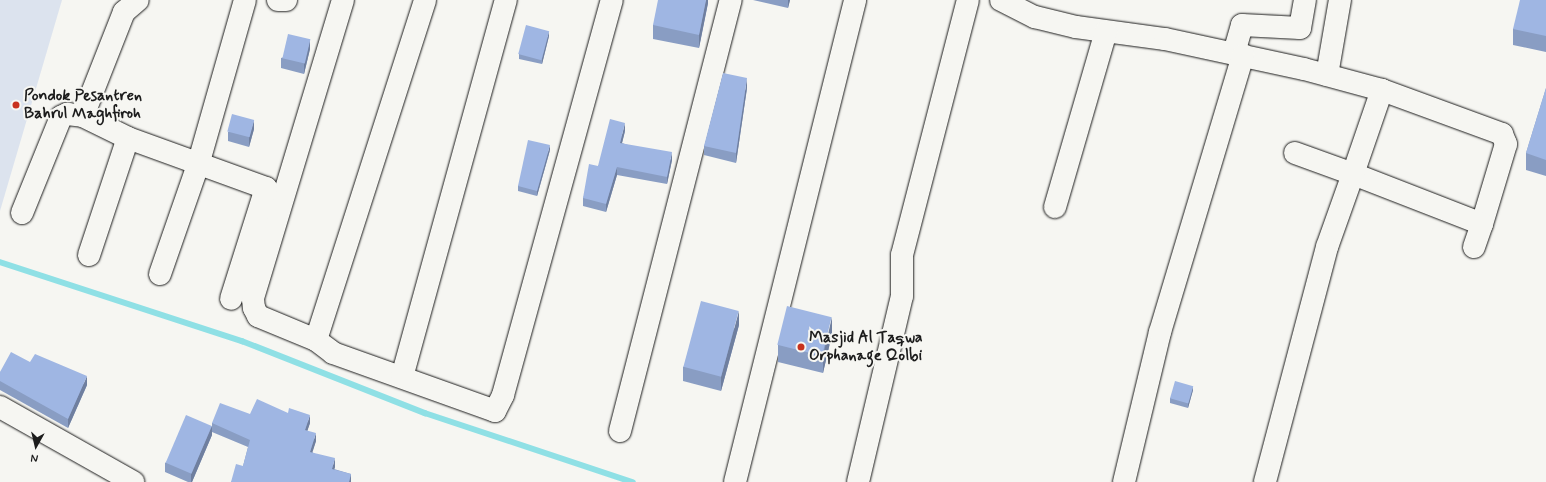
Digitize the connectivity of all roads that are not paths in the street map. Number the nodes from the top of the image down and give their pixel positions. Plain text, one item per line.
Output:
1 (138, 0) edge
2 (245, 0) edge
3 (278, 0) edge
4 (286, 0) edge
5 (343, 0) edge
6 (425, 0) edge
7 (506, 0) edge
8 (612, 0) edge
9 (731, 0) edge
10 (855, 0) edge
11 (968, 0) edge
12 (1001, 0) edge
13 (1305, 0) edge
14 (1340, 0) edge
15 (1106, 32) junction
16 (1239, 54) junction
17 (1326, 75) junction
18 (1382, 90) junction
19 (83, 116) junction
20 (128, 138) junction
21 (1295, 153) dead end
22 (199, 162) junction
23 (1353, 174) junction
24 (1055, 207) dead end
25 (22, 213) dead end
26 (1482, 224) junction
27 (1474, 247) dead end
28 (90, 255) dead end
29 (160, 274) dead end
30 (231, 299) dead end
31 (316, 340) junction
32 (402, 377) junction
33 (0, 408) edge
34 (620, 431) dead end
35 (133, 482) edge
36 (735, 482) edge
37 (858, 482) edge
38 (1124, 482) edge
39 (1265, 482) edge

1 - 19 street
2 - 22 street
3 - 4 street
5 - 31 street
6 - 31 street
7 - 32 street
8 - 32 street
9 - 34 street
10 - 36 street
11 - 37 street
12 - 15 street
13 - 16 street
14 - 17 street
15 - 16 street
15 - 24 street
16 - 17 street
16 - 38 street
17 - 18 street
18 - 23 street
18 - 26 street
19 - 20 street
19 - 25 street
20 - 22 street
20 - 28 street
21 - 23 street
22 - 29 street
22 - 30 street
23 - 26 street
23 - 39 street
26 - 27 street
31 - 32 street
33 - 35 street

